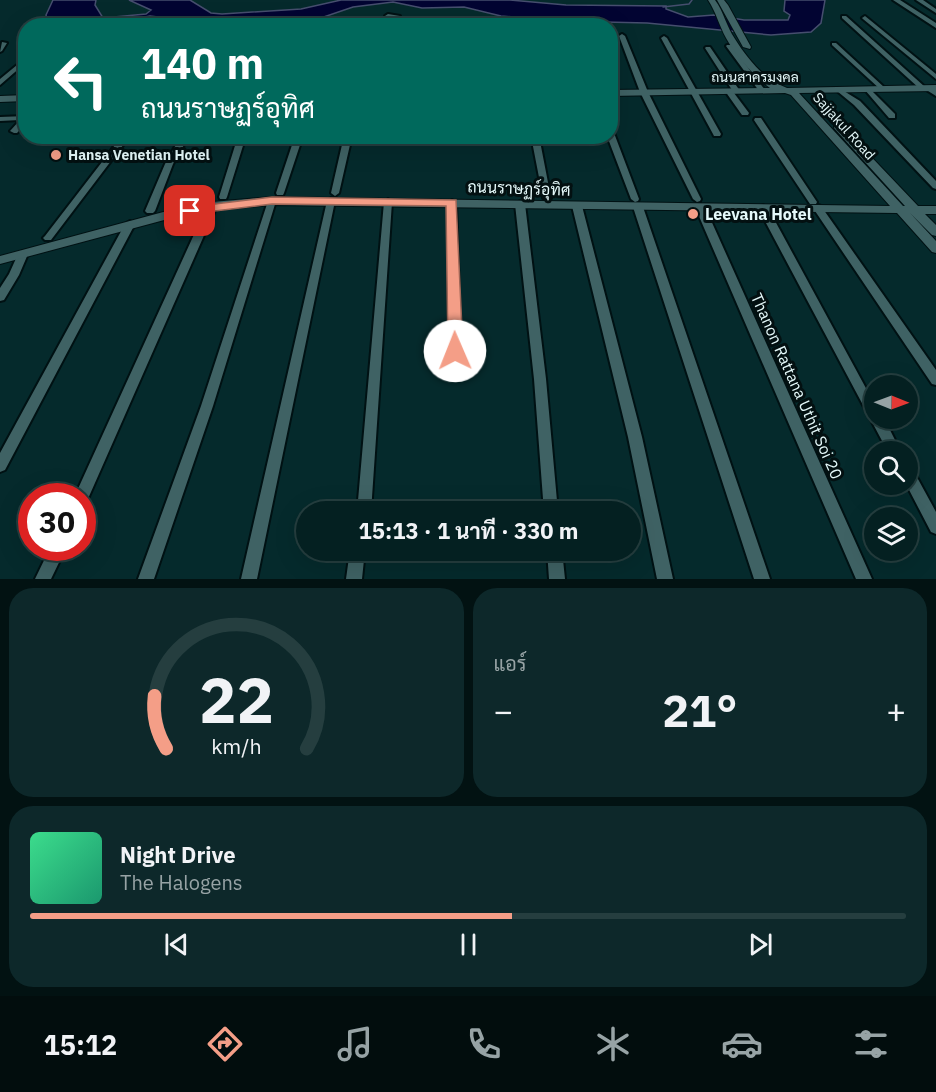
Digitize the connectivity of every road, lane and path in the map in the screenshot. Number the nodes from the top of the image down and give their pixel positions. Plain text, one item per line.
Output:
1 (711, 0) edge
2 (896, 0) edge
3 (919, 0) edge
4 (719, 4) edge
5 (936, 11) edge
6 (844, 17) dead end
7 (865, 18) dead end
8 (936, 26) edge
9 (622, 36) dead end
10 (664, 38) dead end
11 (733, 41) junction
12 (4, 43) dead end
13 (834, 44) dead end
14 (708, 48) dead end
15 (0, 50) edge
16 (18, 67) edge
17 (936, 77) edge
18 (0, 83) edge
19 (863, 89) junction
20 (883, 89) junction
21 (931, 89) edge
22 (761, 90) junction
23 (789, 90) junction
24 (805, 90) junction
25 (839, 90) junction
26 (692, 91) junction
27 (733, 91) junction
28 (644, 92) junction
29 (618, 93) edge
30 (18, 98) edge
31 (0, 99) edge
32 (857, 103) junction
33 (745, 113) dead end
34 (891, 116) dead end
35 (18, 118) edge
36 (0, 119) edge
37 (758, 120) dead end
38 (18, 126) edge
39 (14, 131) dead end
40 (717, 134) dead end
41 (120, 144) edge
42 (180, 144) edge
43 (239, 144) edge
44 (296, 144) edge
45 (346, 144) edge
46 (537, 144) edge
47 (614, 144) edge
48 (936, 186) edge
49 (223, 197) junction
50 (276, 197) junction
51 (333, 197) junction
52 (547, 198) junction
53 (479, 200) junction
54 (936, 200) edge
55 (388, 202) junction
56 (452, 203) junction
57 (637, 203) junction
58 (699, 203) junction
59 (520, 204) junction
60 (816, 205) junction
61 (902, 205) junction
62 (212, 206) junction
63 (577, 206) junction
64 (763, 208) junction
65 (936, 210) edge
66 (150, 211) junction
67 (130, 224) junction
68 (936, 232) edge
69 (48, 237) junction
70 (936, 249) edge
71 (0, 251) edge
72 (23, 254) junction
73 (0, 260) edge
74 (0, 297) edge
75 (455, 351) dead end
76 (936, 380) edge
77 (864, 395) edge
78 (0, 466) edge
79 (88, 483) edge
80 (918, 494) edge
81 (365, 501) edge
82 (550, 501) edge
83 (936, 527) edge
84 (52, 561) edge
85 (356, 561) edge
86 (555, 561) edge
87 (43, 579) edge
88 (146, 579) edge
89 (249, 579) edge
90 (354, 579) edge
91 (557, 579) edge
92 (665, 579) edge
93 (762, 579) edge
94 (864, 579) edge

1 - 4 street, Sajjakul Road
2 - 8 street
3 - 5 street
4 - 11 street, Sajjakul Road
4 - 11 street, Sajjakul Road
6 - 21 street
7 - 17 street
9 - 28 street, Thanon Rattana Uthit Soi 20
10 - 26 street
11 - 22 street
11 - 23 street, Sajjakul Road
11 - 24 street, Sajjakul Road
12 - 15 street
13 - 20 street
14 - 27 street
16 - 18 street
19 - 20 street, ถนนสาครมงคล
19 - 25 street, ถนนสาครมงคล
19 - 32 street
19 - 34 street
20 - 21 street, ถนนสาครมงคล
22 - 23 street, ถนนสาครมงคล
22 - 27 street, ถนนสาครมงคล
23 - 24 street, ถนนสาครมงคล
23 - 61 street, Sajjakul Road
24 - 25 street, ถนนสาครมงคล
24 - 61 street, Sajjakul Road
25 - 32 street
26 - 27 street, ถนนสาครมงคล
26 - 28 street, ถนนสาครมงคล
26 - 40 street
27 - 33 street
28 - 29 street, ถนนสาครมงคล
28 - 58 street, Thanon Rattana Uthit Soi 20
30 - 31 street
32 - 48 street
35 - 36 street
37 - 60 street
38 - 39 street
41 - 69 street
42 - 66 street
43 - 49 street
44 - 50 street
45 - 51 street
46 - 52 street
47 - 57 street
49 - 50 street, ถนนราษฏร์อุทิศ
49 - 66 street, ถนนราษฏร์อุทิศ
50 - 51 street, ถนนราษฏร์อุทิศ
50 - 62 street, ถนนราษฏร์อุทิศ
50 - 88 street
51 - 53 street, ถนนราษฏร์อุทิศ
51 - 55 street, ถนนราษฏร์อุทิศ
51 - 89 street
52 - 53 street, ถนนราษฏร์อุทิศ
52 - 57 street, ถนนราษฏร์อุทิศ
53 - 56 street, ถนนราษฏร์อุทิศ
53 - 59 street, ถนนราษฏร์อุทิศ
54 - 61 street, ถนนราษฏร์อุทิศ
55 - 56 street, ถนนราษฏร์อุทิศ
55 - 81 street
56 - 75 street
57 - 58 street, ถนนราษฏร์อุทิศ
57 - 63 street, ถนนราษฏร์อุทิศ
57 - 93 street
58 - 60 street, ถนนราษฏร์อุทิศ
58 - 64 street, ถนนราษฏร์อุทิศ
58 - 94 street, Thanon Rattana Uthit Soi 20
59 - 63 street, ถนนราษฏร์อุทิศ
59 - 82 street
60 - 61 street, ถนนราษฏร์อุทิศ
60 - 64 street, ถนนราษฏร์อุทิศ
60 - 76 street
61 - 65 street, ถนนราษฏร์อุทิศ
61 - 68 street, Sajjakul Road
61 - 70 street, Sajjakul Road
62 - 67 street, ถนนราษฏร์อุทิศ
62 - 79 street
63 - 92 street
64 - 77 street
66 - 69 street, ถนนราษฏร์อุทิศ
67 - 72 street, ถนนราษฏร์อุทิศ
67 - 78 street
69 - 71 street, ถนนราษฏร์อุทิศ
72 - 73 street, ถนนราษฏร์อุทิศ
72 - 74 street
80 - 83 street
84 - 87 street
85 - 90 street
86 - 91 street

